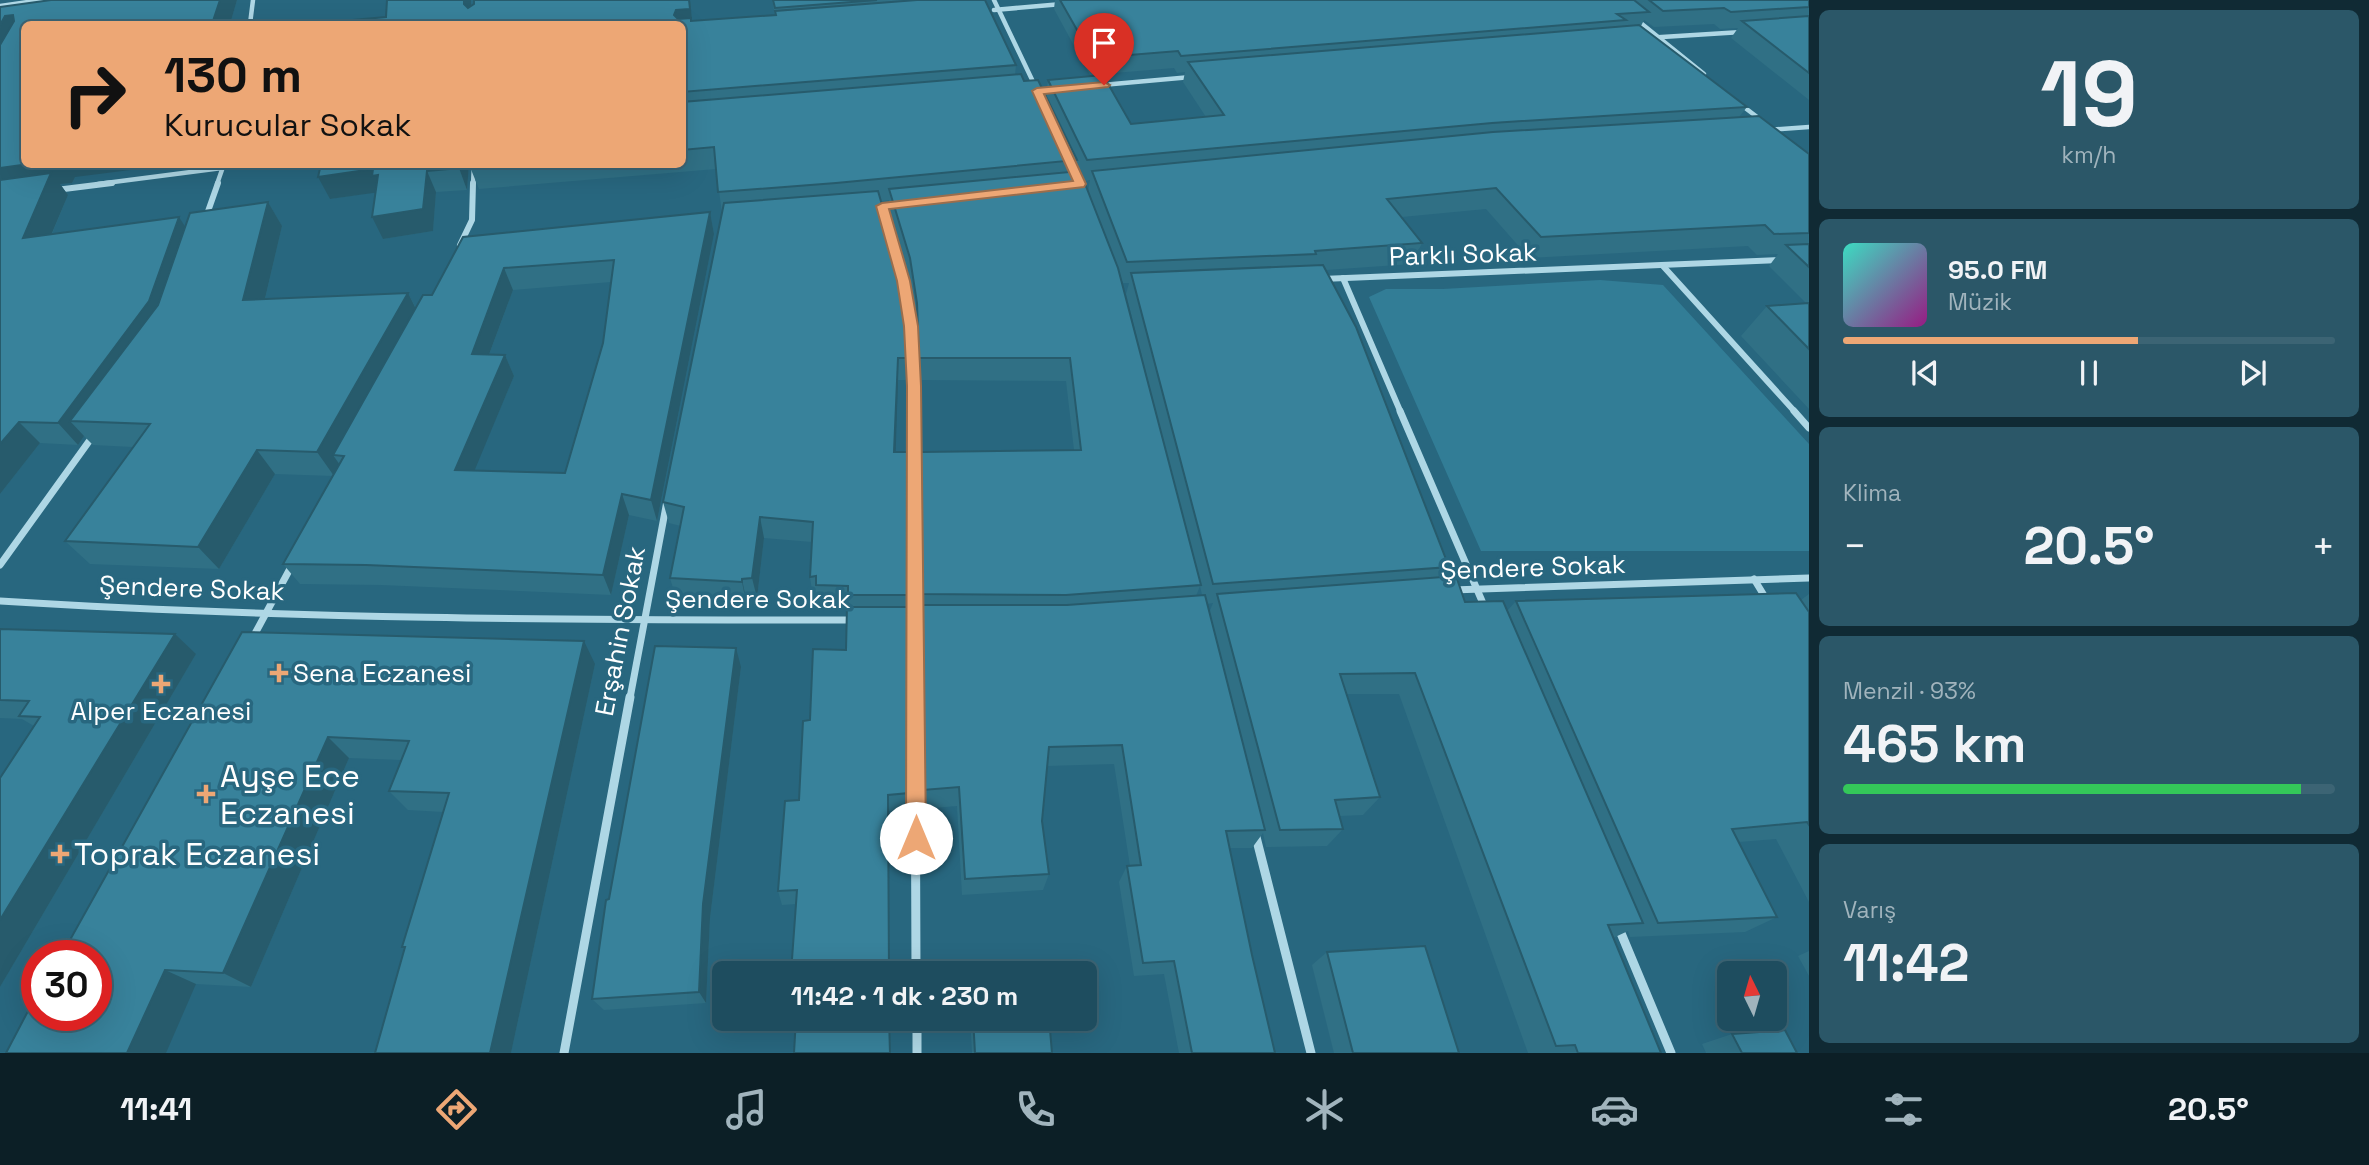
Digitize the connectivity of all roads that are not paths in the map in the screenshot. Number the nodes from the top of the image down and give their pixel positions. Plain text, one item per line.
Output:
1 (42, 0) edge
2 (253, 0) edge
3 (994, 0) edge
4 (1065, 4) edge
5 (0, 6) edge
6 (998, 10) junction
7 (984, 11) edge
8 (1630, 15) edge
9 (250, 21) edge
10 (1754, 31) edge
11 (1657, 37) junction
12 (1644, 38) edge
13 (1199, 76) edge
14 (1710, 79) edge
15 (1091, 86) edge
16 (1024, 92) edge
17 (1731, 96) edge
18 (1809, 127) edge
19 (1759, 130) edge
20 (1772, 130) junction
21 (1782, 137) edge
22 (209, 168) edge
23 (222, 168) edge
24 (474, 168) edge
25 (52, 191) edge
26 (205, 220) edge
27 (893, 243) edge
28 (473, 244) edge
29 (460, 245) junction
30 (455, 256) edge
31 (1796, 259) edge
32 (1663, 266) junction
33 (1343, 278) junction
34 (1317, 279) edge
35 (1809, 428) edge
36 (98, 429) edge
37 (670, 486) edge
38 (299, 552) edge
39 (0, 565) edge
40 (1809, 578) edge
41 (1754, 579) junction
42 (1477, 589) junction
43 (1437, 591) edge
44 (0, 601) edge
45 (1774, 611) edge
46 (267, 612) junction
47 (1488, 614) edge
48 (643, 620) junction
49 (861, 620) edge
50 (888, 621) edge
51 (915, 621) junction
52 (942, 621) edge
53 (247, 649) edge
54 (1253, 825) edge
55 (1612, 911) edge
56 (916, 961) edge
57 (916, 1031) edge
58 (564, 1053) edge
59 (917, 1053) edge
60 (1311, 1053) edge
61 (1671, 1053) edge

1 - 5 street
2 - 9 street
3 - 6 street
4 - 6 street
6 - 7 street
6 - 16 street
8 - 11 street
10 - 11 street
11 - 12 street
11 - 14 street
13 - 15 street
17 - 20 street
18 - 20 street
19 - 20 street
20 - 21 street
22 - 25 street
23 - 26 street
24 - 29 street
27 - 51 street
28 - 29 street
29 - 30 street
31 - 32 street, Parklı Sokak
32 - 33 street, Parklı Sokak
32 - 35 street
33 - 34 street, Parklı Sokak
33 - 42 street
36 - 39 street
37 - 48 street, Erşahin Sokak
38 - 46 street
40 - 41 street, Şendere Sokak
41 - 42 street, Şendere Sokak
41 - 45 street
42 - 43 street, Şendere Sokak
42 - 47 street
44 - 46 street, Şendere Sokak
46 - 48 street, Şendere Sokak
46 - 53 street
48 - 49 street, Şendere Sokak
48 - 58 street, Erşahin Sokak
50 - 51 street, Şendere Sokak
51 - 52 street, Şendere Sokak
51 - 56 street
54 - 60 street
55 - 61 street
57 - 59 street

